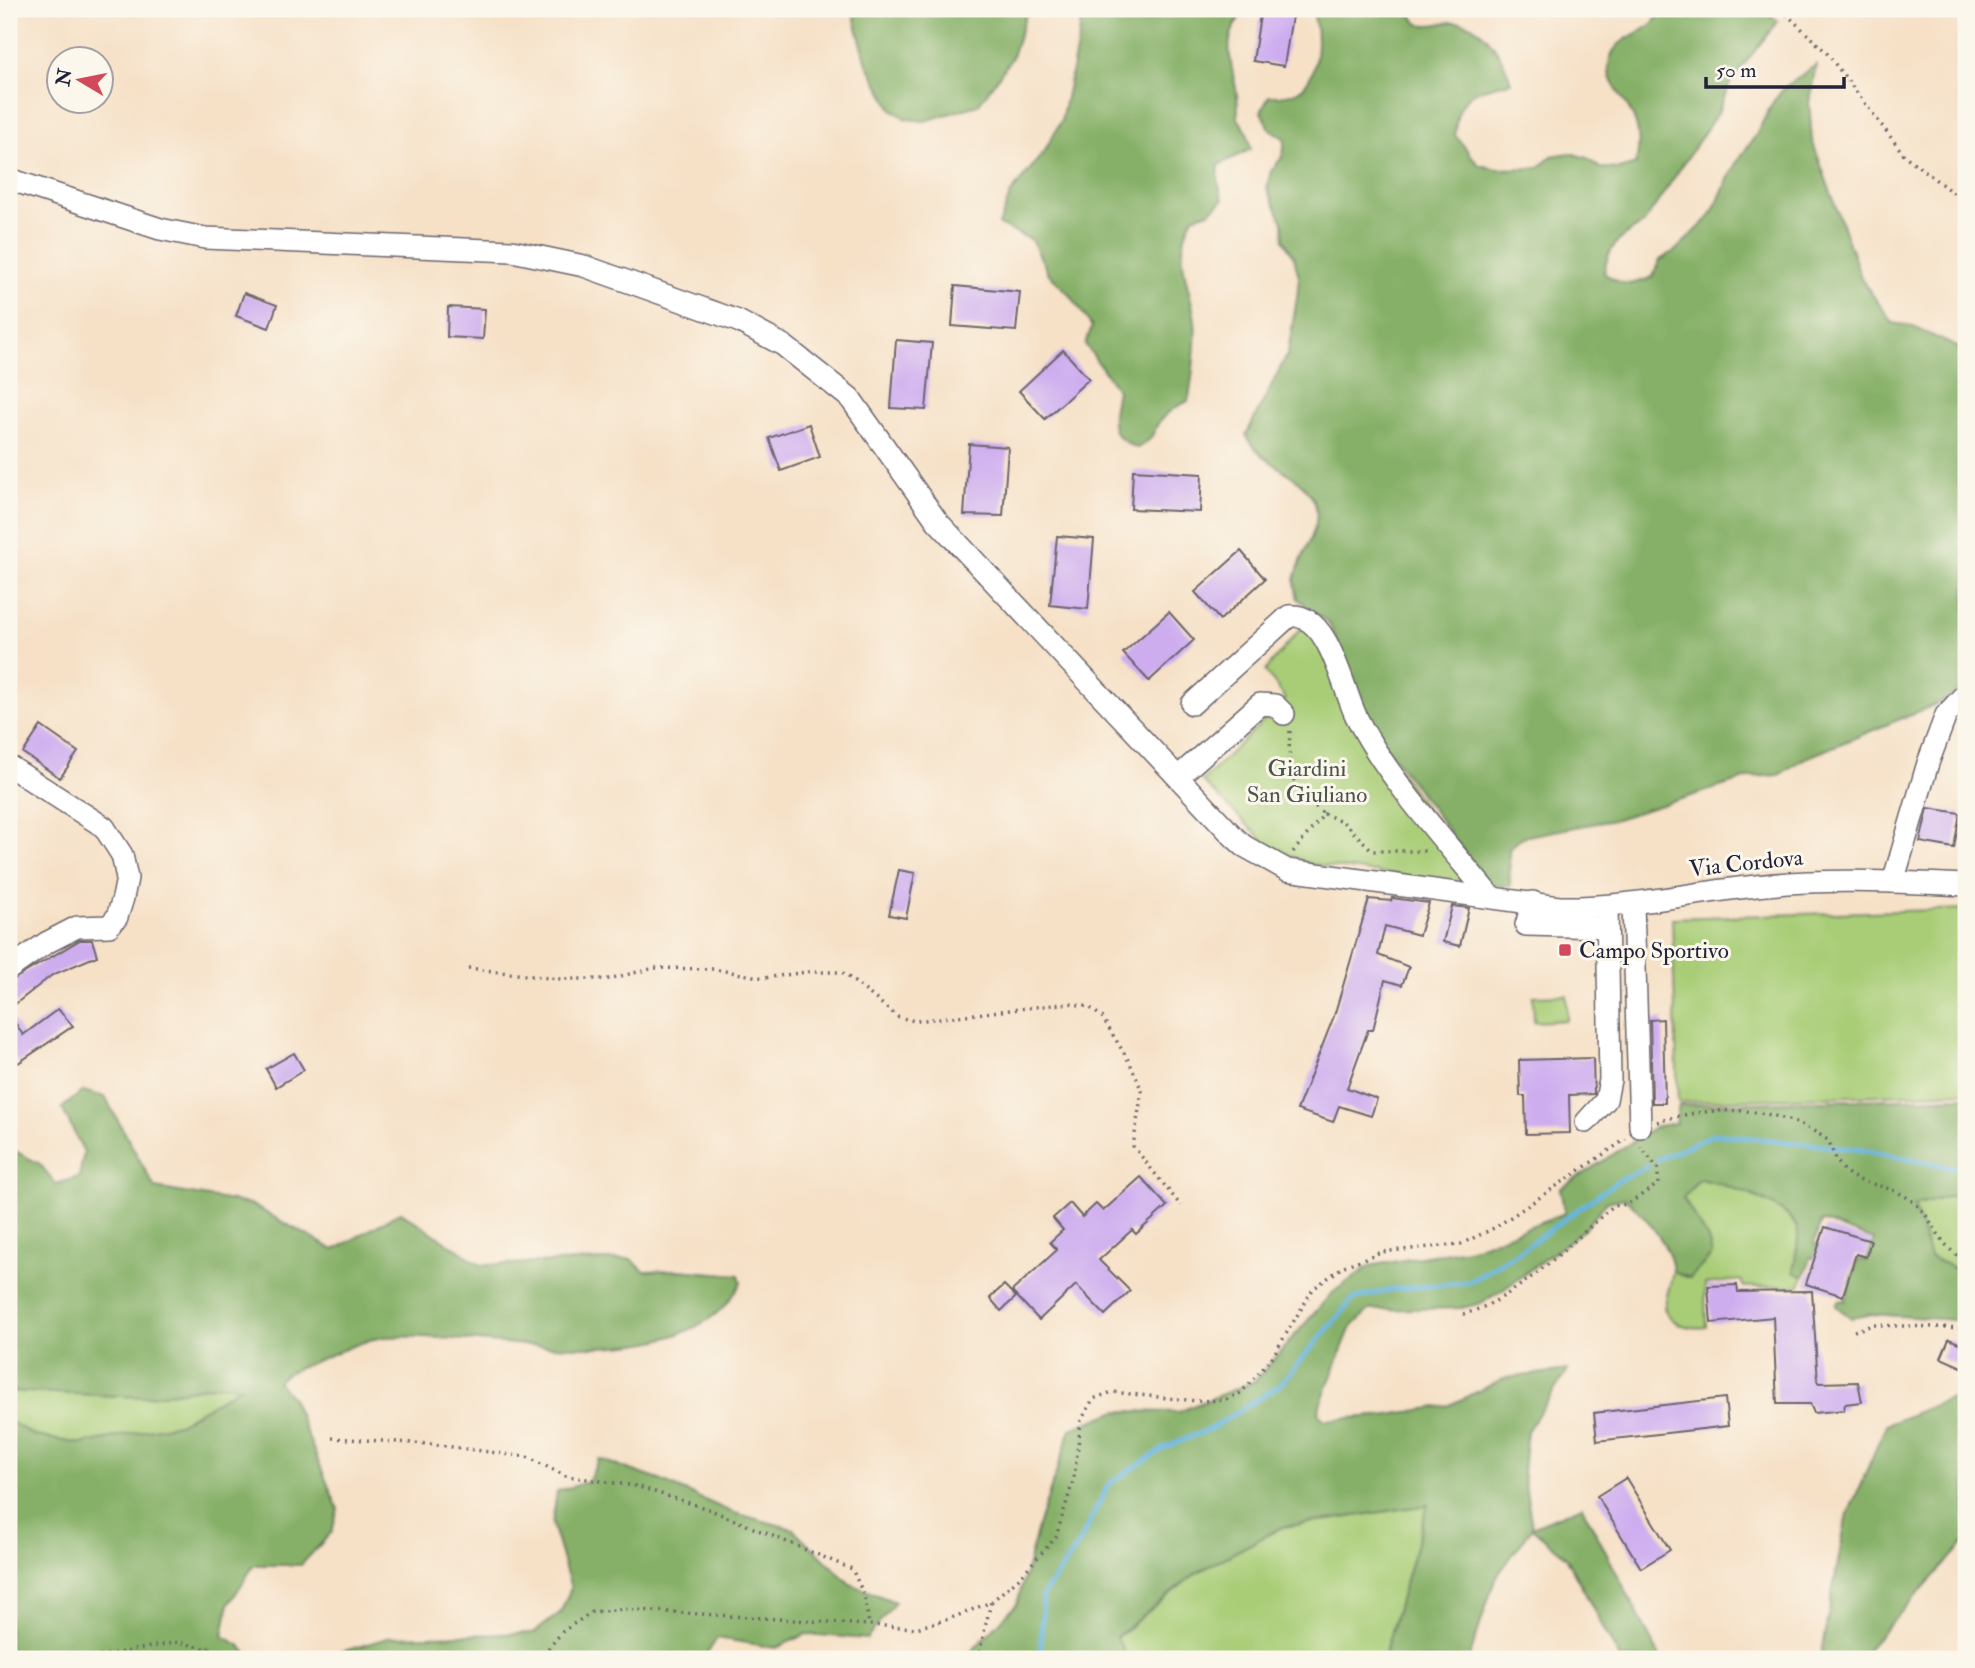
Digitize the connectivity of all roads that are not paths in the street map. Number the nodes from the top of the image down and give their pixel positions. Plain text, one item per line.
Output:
1 (9, 179) edge
2 (1966, 693) edge
3 (1192, 704) dead end
4 (1284, 714) road end
5 (9, 766) edge
6 (1178, 777) junction
7 (1893, 882) junction
8 (1966, 886) edge
9 (1490, 896) junction
10 (1633, 904) junction
11 (1606, 917) junction
12 (9, 969) edge
13 (1586, 1122) dead end
14 (1637, 1130) road end

1 - 6 street
2 - 7 street
3 - 9 street
4 - 6 street
5 - 12 street
6 - 9 street, Via Cordova
7 - 8 street, Via Cordova
7 - 10 street, Via Cordova
9 - 11 street, Via Cordova
10 - 11 street, Via Cordova
10 - 14 street
11 - 13 street

